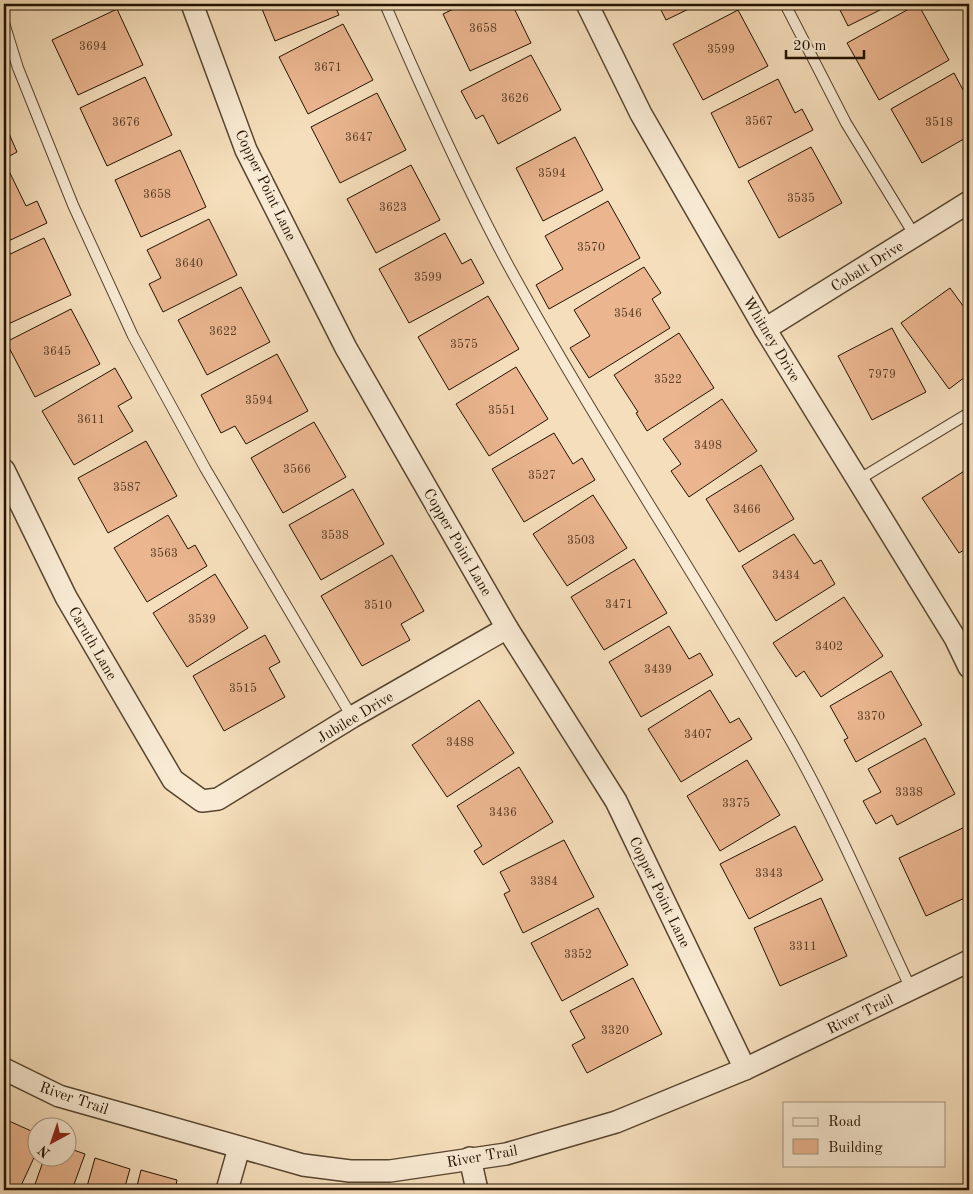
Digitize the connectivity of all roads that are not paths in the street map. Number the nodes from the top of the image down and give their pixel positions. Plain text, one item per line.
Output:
1 (192, 4) edge
2 (385, 4) edge
3 (587, 4) edge
4 (785, 4) edge
5 (4, 23) edge
6 (969, 202) edge
7 (915, 236) junction
8 (765, 330) junction
9 (969, 413) edge
10 (4, 470) edge
11 (858, 480) junction
12 (507, 628) junction
13 (962, 634) edge
14 (969, 667) edge
15 (352, 718) junction
16 (202, 801) joint
17 (969, 961) edge
18 (911, 989) junction
19 (4, 1068) edge
20 (745, 1069) junction
21 (238, 1148) junction
22 (470, 1158) junction
23 (227, 1190) edge
24 (478, 1190) edge

1 - 12 street, Copper Point Lane
2 - 18 lane
3 - 8 street, Whitney Drive
4 - 7 lane
5 - 15 lane
6 - 7 street, Cobalt Drive
7 - 8 street, Cobalt Drive
8 - 11 street, Whitney Drive
9 - 11 lane
10 - 16 street, Caruth Lane
11 - 13 street, Whitney Drive
12 - 15 street, Jubilee Drive
12 - 20 street, Copper Point Lane
13 - 14 street, Whitney Drive
15 - 16 street, Jubilee Drive
17 - 18 street, River Trail
18 - 20 street, River Trail
19 - 21 street, River Trail
20 - 22 street, River Trail
21 - 22 street, River Trail
21 - 23 street
22 - 24 street

